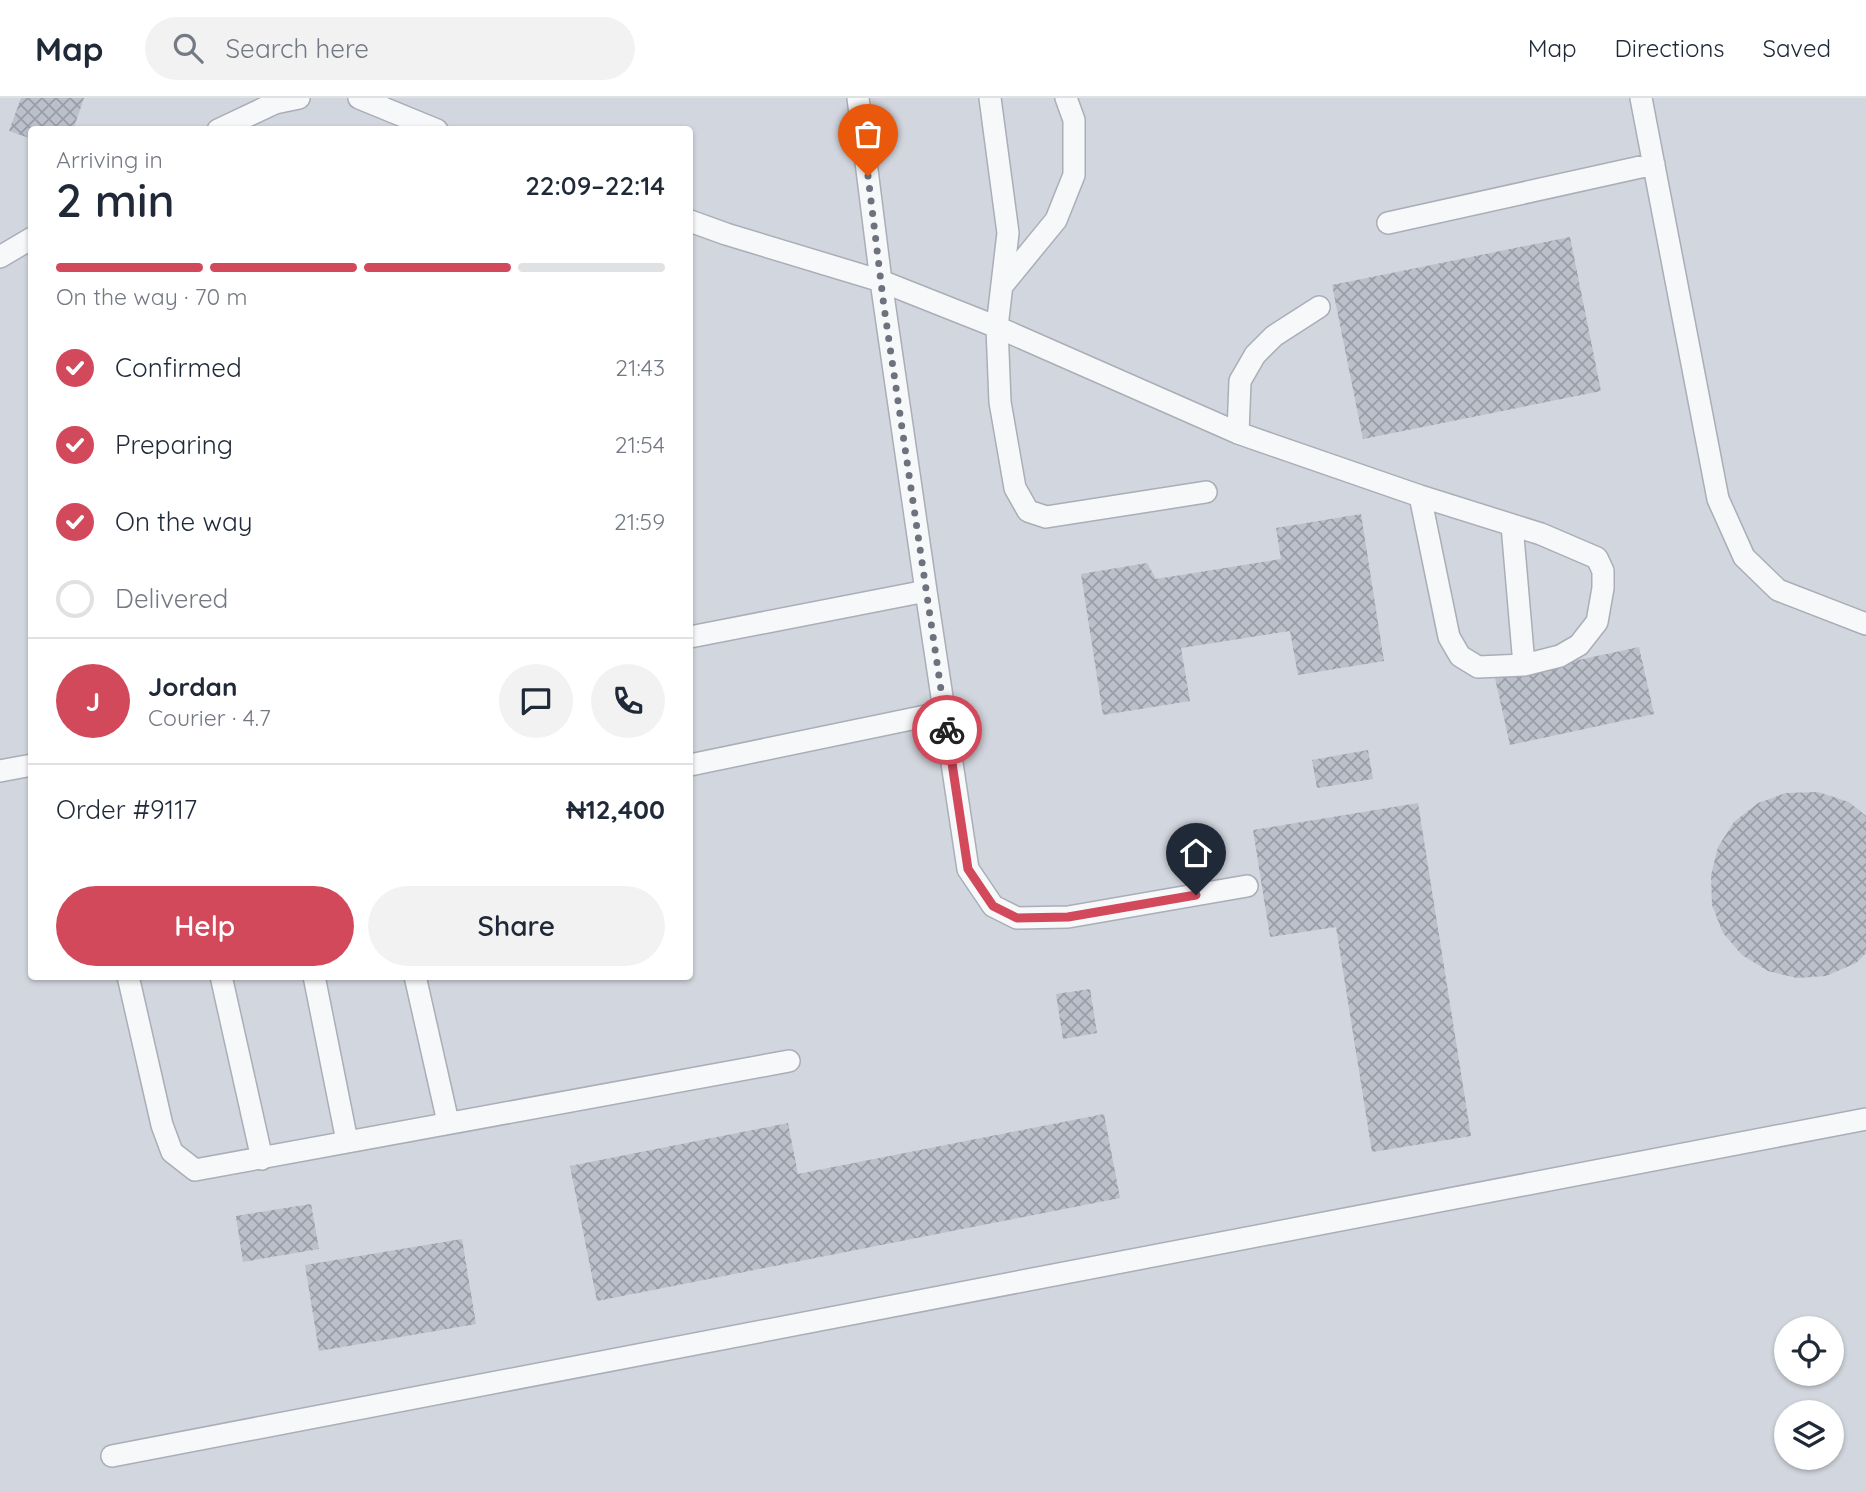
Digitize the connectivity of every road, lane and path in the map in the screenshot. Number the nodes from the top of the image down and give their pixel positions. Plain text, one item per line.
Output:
1 (299, 98) edge
2 (359, 98) edge
3 (858, 98) edge
4 (990, 98) edge
5 (1066, 98) edge
6 (1641, 98) edge
7 (226, 126) edge
8 (428, 126) edge
9 (1654, 164) junction
10 (693, 222) edge
11 (1388, 223) dead end
12 (28, 240) edge
13 (0, 257) edge
14 (881, 281) junction
15 (1002, 286) junction
16 (1319, 307) dead end
17 (997, 327) junction
18 (1238, 433) junction
19 (1206, 492) dead end
20 (1420, 496) junction
21 (1512, 525) junction
22 (926, 591) junction
23 (1866, 624) edge
24 (693, 636) edge
25 (1524, 665) junction
26 (945, 712) junction
27 (693, 764) edge
28 (28, 766) edge
29 (0, 771) edge
30 (1247, 886) dead end
31 (129, 980) edge
32 (222, 980) edge
33 (315, 980) edge
34 (416, 980) edge
35 (789, 1061) dead end
36 (1866, 1119) edge
37 (449, 1122) junction
38 (347, 1141) junction
39 (262, 1159) junction
40 (112, 1456) dead end

1 - 7 lane
2 - 8 lane
3 - 14 lane
4 - 15 lane
5 - 15 lane
6 - 9 lane
9 - 11 lane
9 - 23 lane
10 - 14 lane
12 - 13 lane
14 - 17 lane
14 - 22 lane
15 - 17 lane
16 - 18 lane
17 - 18 lane
17 - 19 lane
18 - 20 lane
20 - 21 lane
20 - 25 lane
21 - 25 lane
21 - 25 lane
22 - 24 lane
22 - 26 lane
26 - 27 lane
26 - 30 lane
28 - 29 lane
31 - 39 lane
32 - 39 lane
33 - 38 lane
34 - 37 lane
35 - 37 lane
36 - 40 lane
37 - 38 lane
38 - 39 lane

